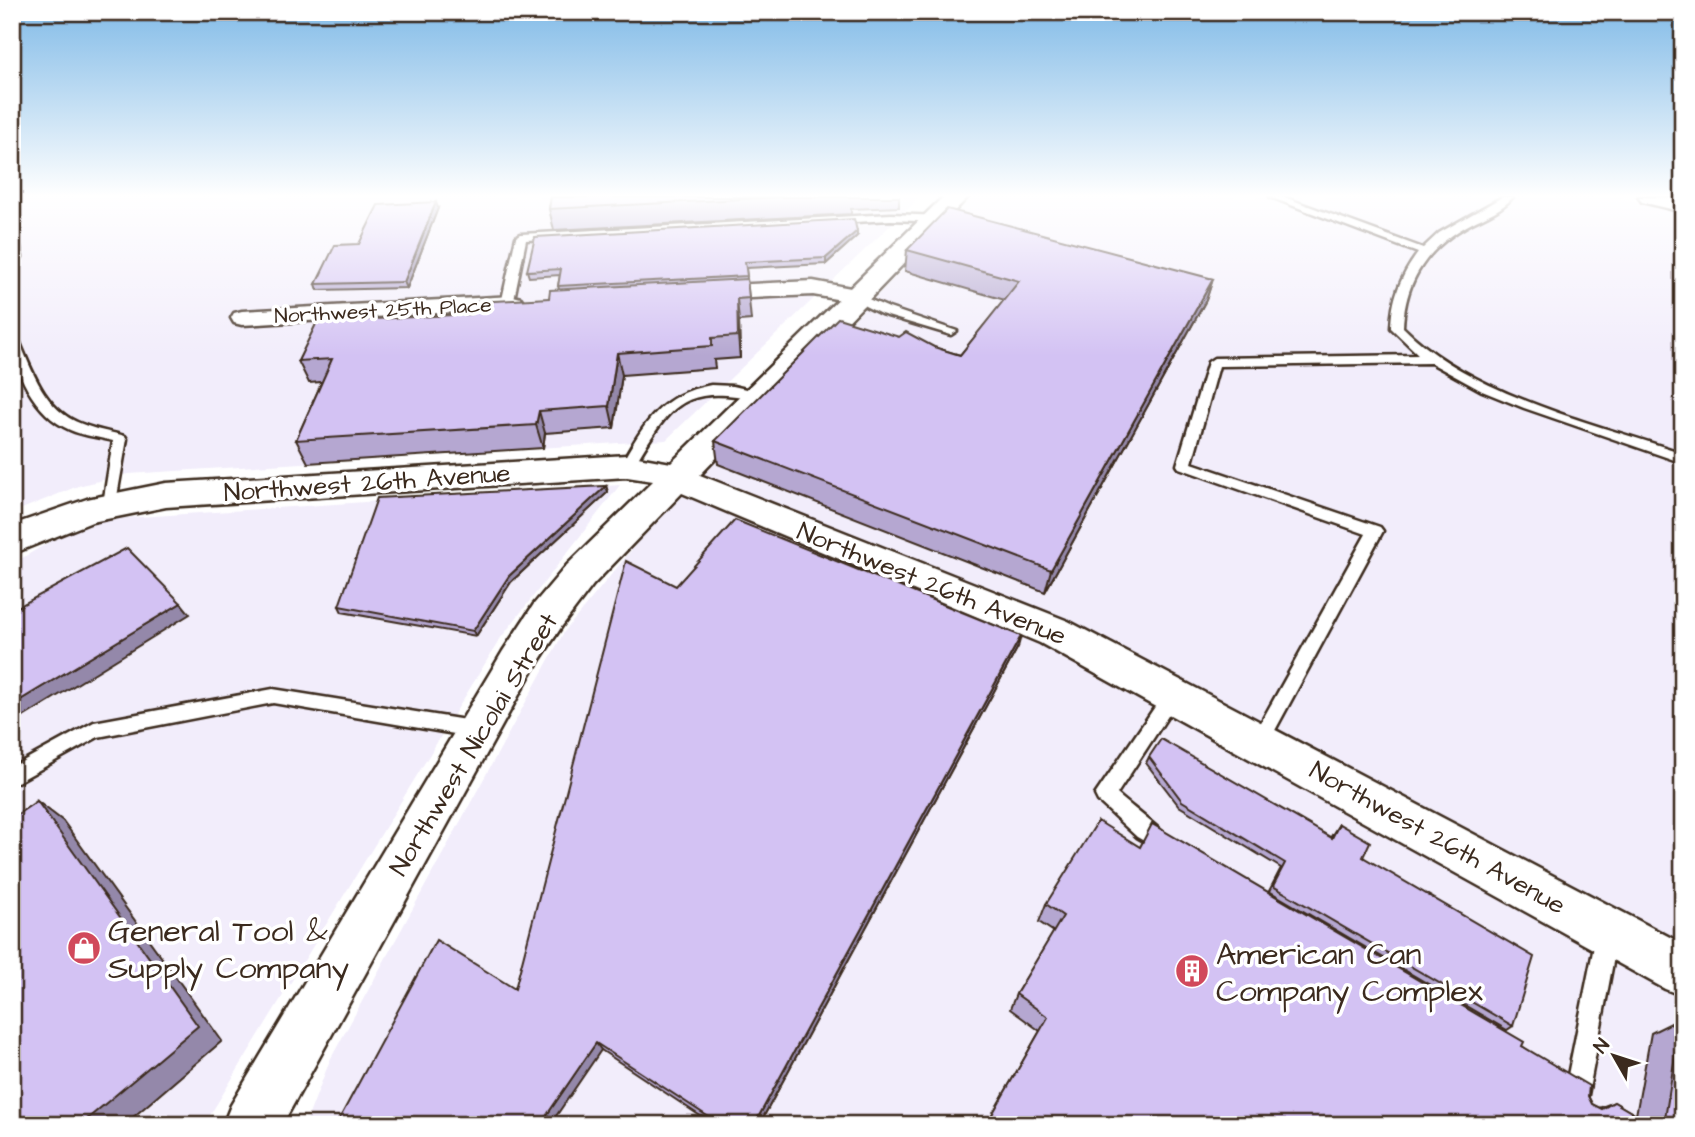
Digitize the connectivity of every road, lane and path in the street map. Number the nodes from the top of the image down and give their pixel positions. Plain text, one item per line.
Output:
1 (518, 250) edge
2 (910, 250) edge
3 (1419, 250) edge
4 (1426, 250) edge
5 (1424, 252) junction
6 (688, 295) edge
7 (858, 297) junction
8 (535, 302) edge
9 (507, 304) junction
10 (242, 318) dead end
11 (951, 331) dead end
12 (12, 338) edge
13 (1432, 359) junction
14 (758, 396) junction
15 (1683, 458) edge
16 (627, 466) junction
17 (676, 478) junction
18 (110, 504) junction
19 (12, 541) edge
20 (1173, 694) junction
21 (479, 731) junction
22 (1260, 741) junction
23 (12, 777) edge
24 (1179, 852) edge
25 (1608, 930) junction
26 (1683, 971) edge
27 (1555, 1074) edge
28 (251, 1125) edge

1 - 9 lane
2 - 7 street, Northwest Nicolai Street
3 - 5 lane
4 - 5 lane
5 - 13 lane
6 - 7 street
7 - 11 lane
7 - 14 street, Northwest Nicolai Street
8 - 9 street, Northwest 25th Place
9 - 10 street, Northwest 25th Place
12 - 18 lane
13 - 15 lane
13 - 22 lane
14 - 16 lane
14 - 17 street, Northwest Nicolai Street
16 - 17 street, Northwest 26th Avenue
16 - 18 street, Northwest 26th Avenue
17 - 20 street, Northwest 26th Avenue
17 - 21 street, Northwest Nicolai Street
18 - 19 street, Northwest 26th Avenue
20 - 22 street, Northwest 26th Avenue
20 - 24 lane
21 - 23 lane
21 - 28 street, Northwest Nicolai Street
22 - 25 street, Northwest 26th Avenue
25 - 26 street, Northwest 26th Avenue
25 - 27 lane

